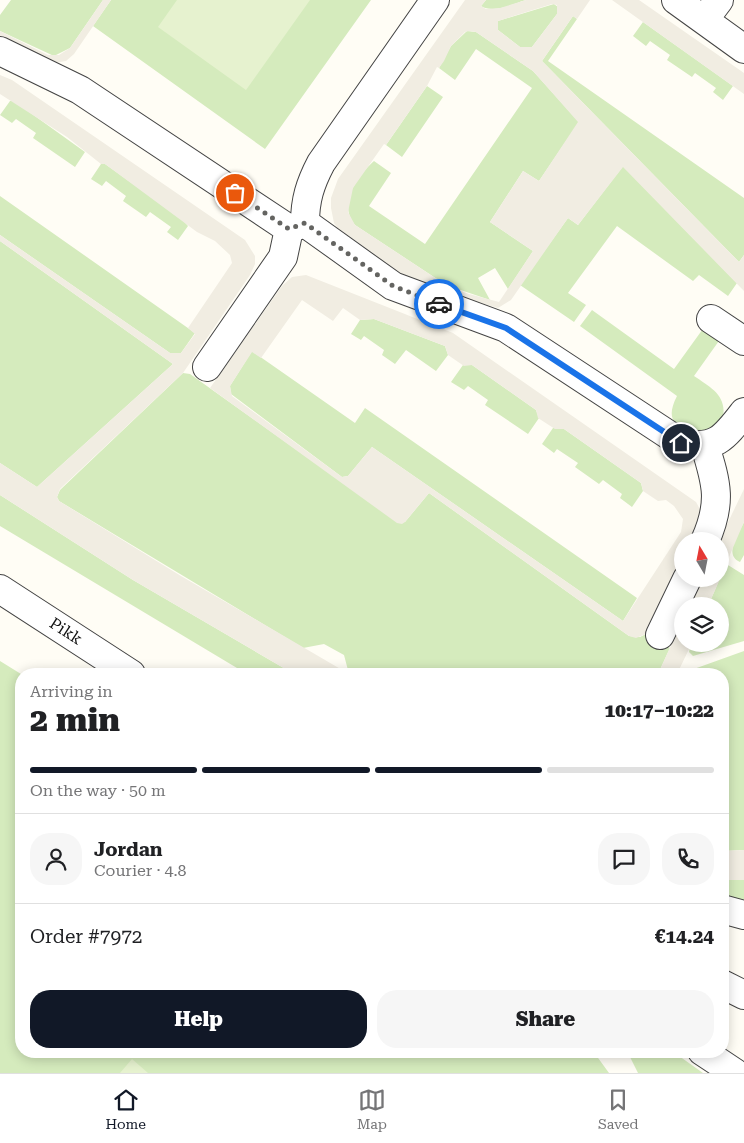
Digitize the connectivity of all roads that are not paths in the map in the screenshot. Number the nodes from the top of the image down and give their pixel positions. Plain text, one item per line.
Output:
1 (435, 0) edge
2 (676, 0) edge
3 (712, 10) edge
4 (744, 49) edge
5 (0, 51) edge
6 (297, 226) junction
7 (711, 319) dead end
8 (744, 341) edge
9 (206, 367) dead end
10 (744, 412) edge
11 (705, 446) junction
12 (708, 532) edge
13 (683, 588) edge
14 (0, 589) edge
15 (660, 635) dead end
16 (122, 668) edge
17 (729, 911) edge
18 (744, 915) edge
19 (729, 988) edge
20 (744, 995) edge
21 (712, 1058) edge
22 (735, 1073) edge

1 - 6 street
2 - 3 street
3 - 4 street
5 - 6 street
6 - 9 street
6 - 11 street
7 - 8 street
10 - 11 street
11 - 12 street
13 - 15 street
14 - 16 street, Pikk
17 - 18 street
19 - 20 street
21 - 22 street

